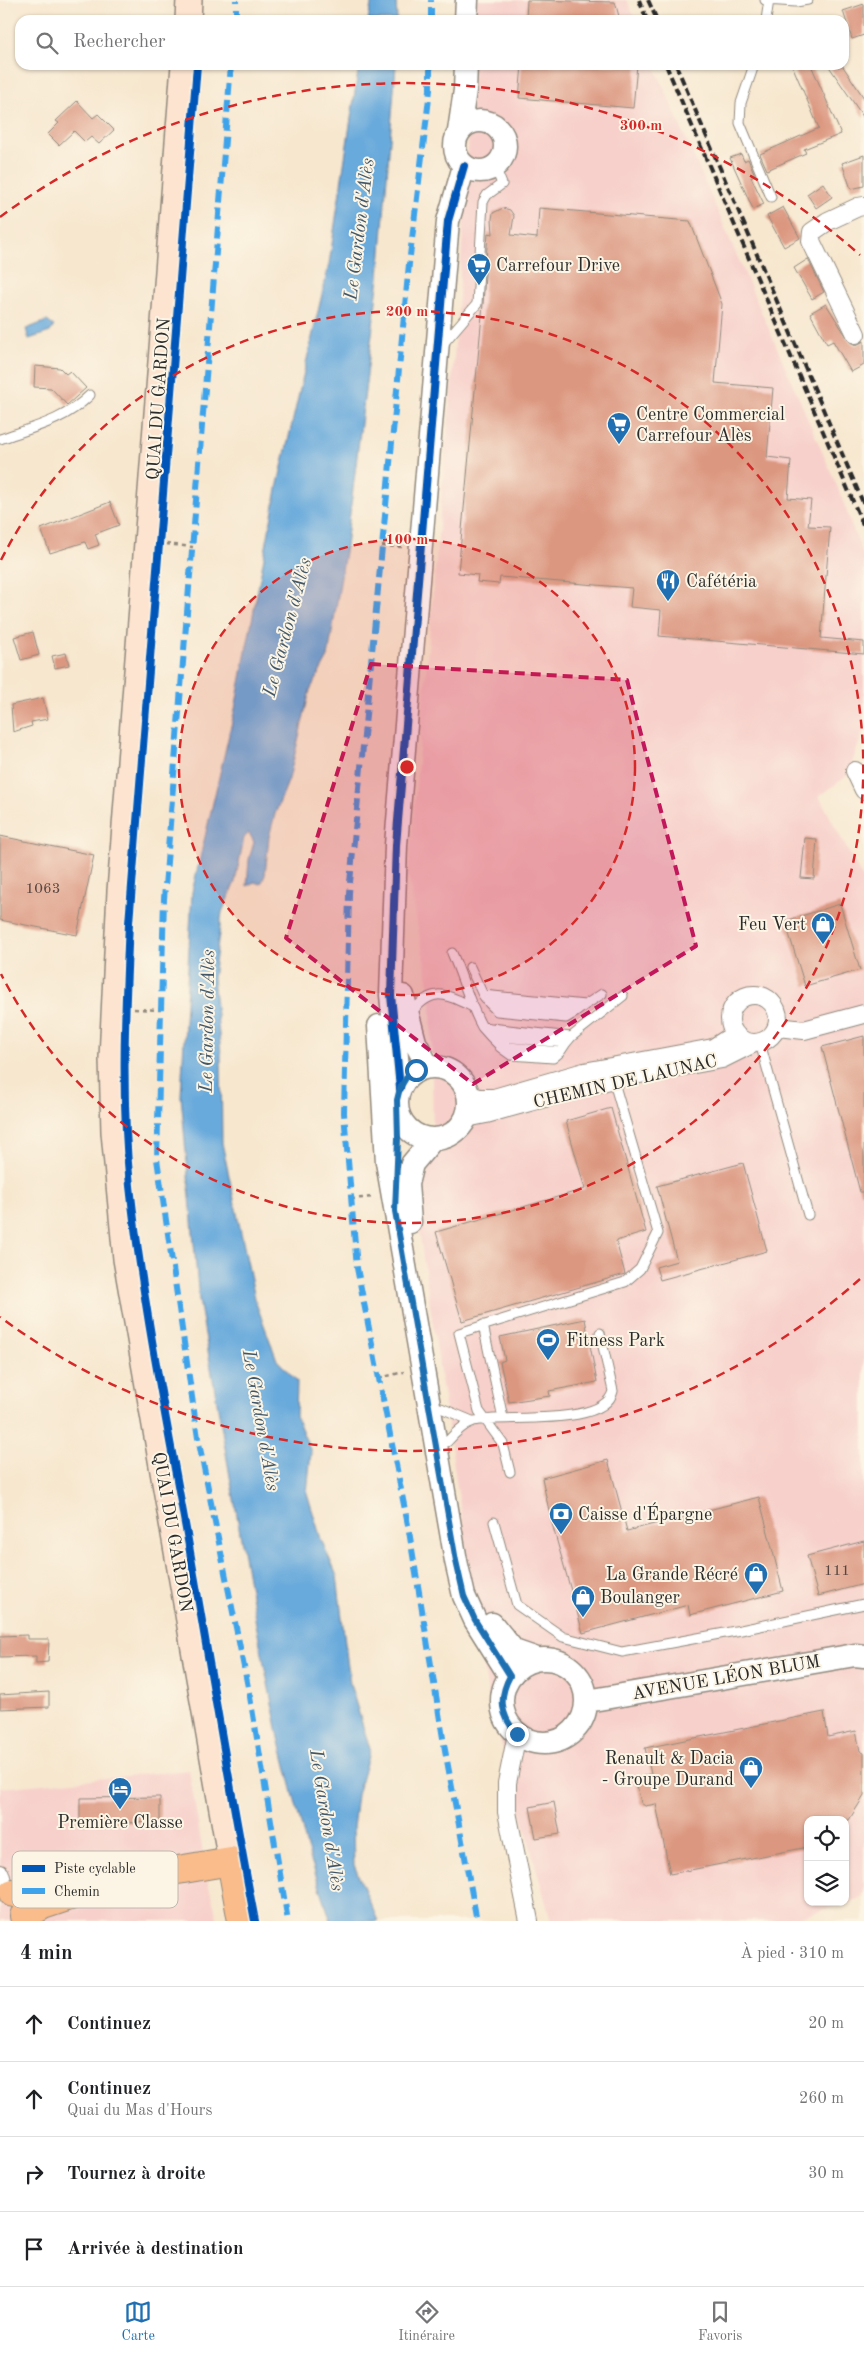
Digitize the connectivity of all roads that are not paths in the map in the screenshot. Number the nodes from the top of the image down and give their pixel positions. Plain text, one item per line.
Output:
1 (189, 0) edge
2 (467, 0) edge
3 (765, 0) edge
4 (769, 0) edge
5 (808, 0) edge
6 (188, 15) edge
7 (466, 15) edge
8 (767, 15) edge
9 (184, 70) edge
10 (466, 70) edge
11 (752, 70) edge
12 (465, 90) junction
13 (487, 122) junction
14 (459, 131) junction
15 (464, 166) junction
16 (495, 167) junction
17 (771, 197) dead end
18 (864, 206) edge
19 (856, 334) dead end
20 (437, 350) junction
21 (90, 394) dead end
22 (0, 439) edge
23 (855, 771) dead end
24 (864, 790) edge
25 (392, 952) junction
26 (452, 953) dead end
27 (470, 967) dead end
28 (602, 994) dead end
29 (623, 996) dead end
30 (486, 999) junction
31 (585, 1005) junction
32 (471, 1006) junction
33 (576, 1012) junction
34 (864, 1014) edge
35 (408, 1018) junction
36 (482, 1027) junction
37 (778, 1027) junction
38 (735, 1034) junction
39 (490, 1036) junction
40 (569, 1040) junction
41 (756, 1043) junction
42 (428, 1067) junction
43 (613, 1079) junction
44 (400, 1088) junction
45 (468, 1094) junction
46 (398, 1112) junction
47 (466, 1118) junction
48 (433, 1139) junction
49 (394, 1203) junction
50 (808, 1215) dead end
51 (483, 1325) junction
52 (600, 1332) dead end
53 (440, 1408) junction
54 (503, 1418) junction
55 (485, 1420) junction
56 (472, 1421) junction
57 (447, 1442) junction
58 (510, 1472) dead end
59 (494, 1522) dead end
60 (864, 1604) edge
61 (861, 1654) edge
62 (537, 1659) junction
63 (510, 1676) junction
64 (587, 1701) junction
65 (517, 1734) junction
66 (231, 1861) junction
67 (178, 1870) edge
68 (242, 1921) edge
69 (529, 1921) edge

1 - 6 main road
2 - 7 street
3 - 4 lane
4 - 5 lane
4 - 8 lane
9 - 66 main road, QUAI DU GARDON
10 - 12 street
11 - 17 lane
12 - 13 street
12 - 14 street
13 - 14 street
13 - 16 street
14 - 15 street
15 - 16 street
15 - 20 street
16 - 20 lane
18 - 19 street
20 - 25 street
21 - 22 lane
23 - 24 street
25 - 35 street
25 - 44 street
25 - 49 street
26 - 32 lane
27 - 30 lane
28 - 31 lane
29 - 40 lane
30 - 31 lane
30 - 33 lane
30 - 33 lane
31 - 33 lane
32 - 35 lane
32 - 36 lane
34 - 37 street
35 - 42 street
36 - 39 lane
36 - 40 lane
37 - 38 street
37 - 41 street
38 - 41 street
38 - 45 street, CHEMIN DE LAUNAC
39 - 40 lane
39 - 40 lane
41 - 43 street, CHEMIN DE LAUNAC
41 - 50 lane
42 - 44 street
42 - 45 street
43 - 47 street, CHEMIN DE LAUNAC
43 - 51 lane
44 - 46 street
45 - 47 street
46 - 48 street
46 - 49 street
47 - 48 street
48 - 53 street
49 - 63 street
51 - 54 lane
51 - 55 lane
52 - 54 lane
53 - 56 lane
53 - 57 street
54 - 55 lane
55 - 56 lane
55 - 58 lane
56 - 57 lane
57 - 62 street
59 - 60 lane
61 - 64 street, AVENUE LÉON BLUM
62 - 63 street
62 - 64 street
63 - 65 street
64 - 65 street
65 - 69 street
66 - 67 main road
66 - 68 main road, QUAI DU GARDON

